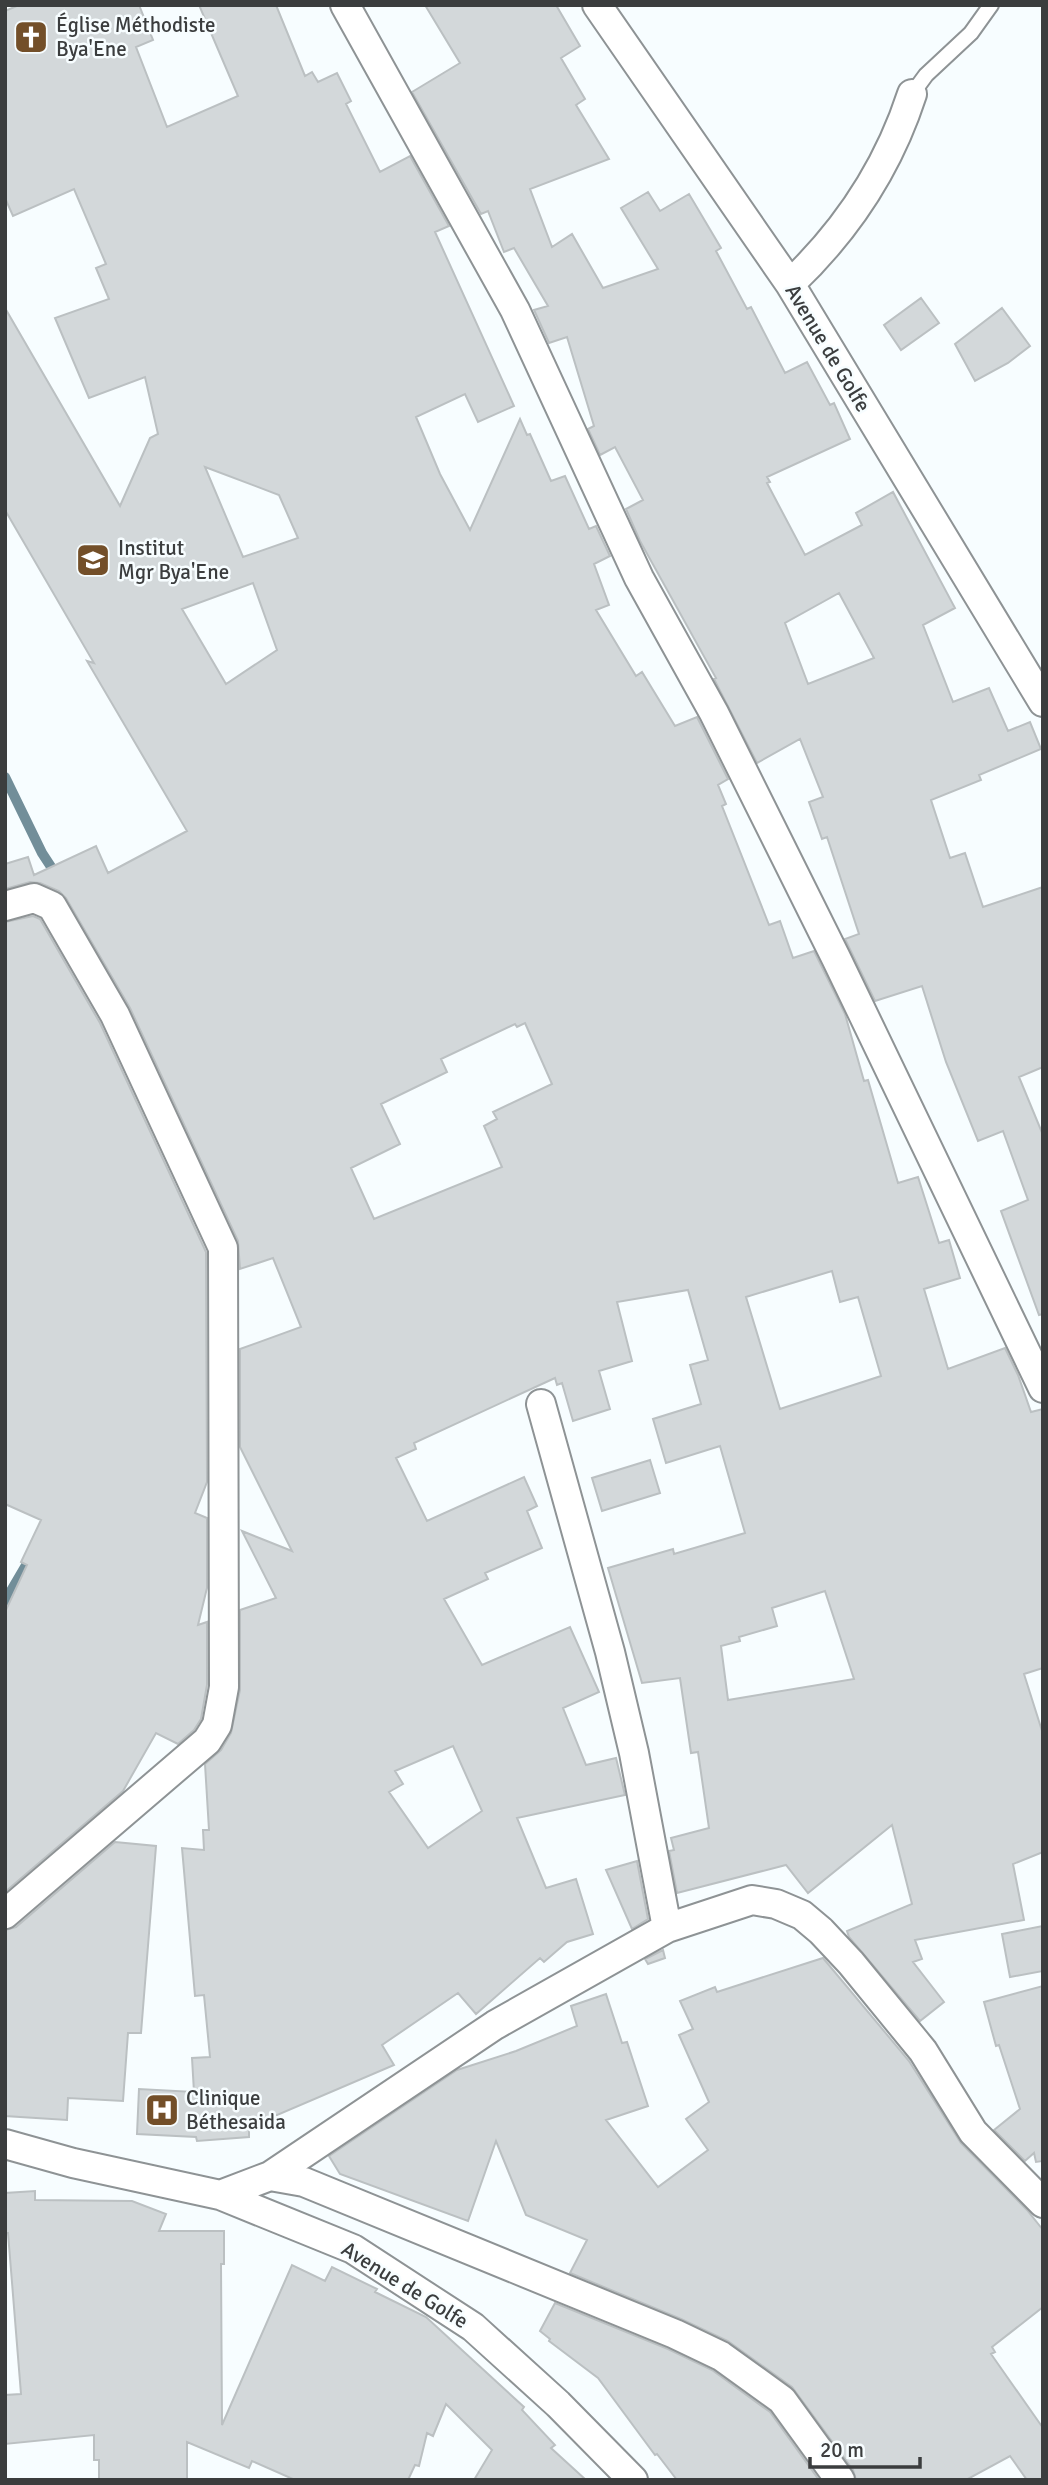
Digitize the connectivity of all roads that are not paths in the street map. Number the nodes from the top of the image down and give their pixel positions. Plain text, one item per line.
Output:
1 (345, 5) edge
2 (597, 5) edge
3 (991, 5) edge
4 (912, 94) joint
5 (789, 284) junction
6 (1043, 702) edge
7 (5, 906) edge
8 (1043, 1388) edge
9 (541, 1404) dead end
10 (5, 1914) edge
11 (667, 1928) junction
12 (5, 2144) edge
13 (270, 2176) junction
14 (220, 2195) junction
15 (1043, 2203) edge
16 (633, 2480) edge
17 (840, 2480) edge

1 - 8 street
2 - 5 street, Avenue de Golfe
3 - 4 lane
4 - 5 street
5 - 6 street, Avenue de Golfe
7 - 10 street
9 - 11 street
11 - 13 street
11 - 15 street
12 - 14 street, Avenue de Golfe
13 - 14 street
13 - 17 street
14 - 16 street, Avenue de Golfe

